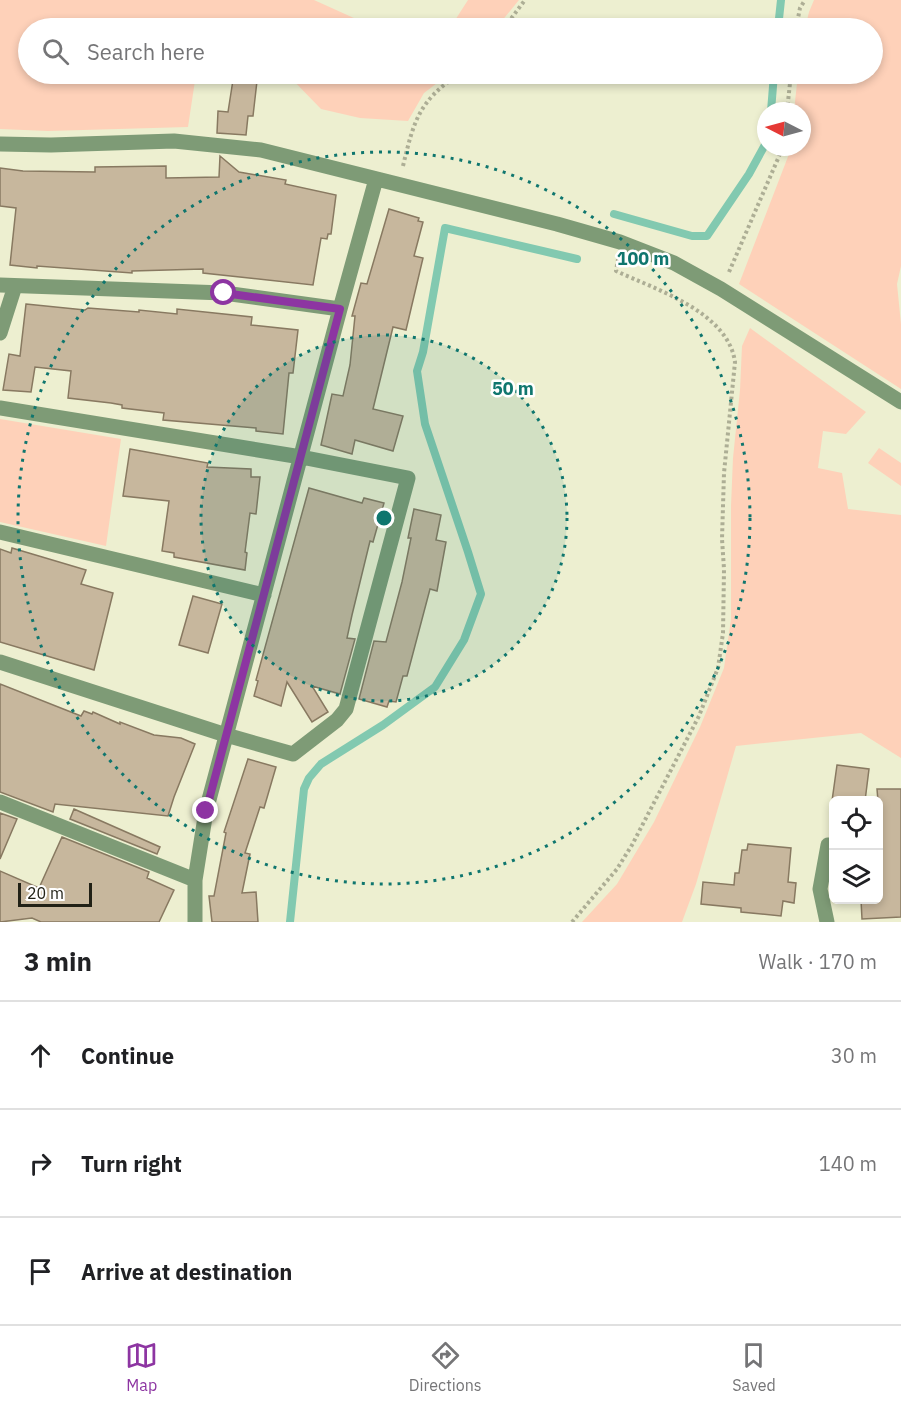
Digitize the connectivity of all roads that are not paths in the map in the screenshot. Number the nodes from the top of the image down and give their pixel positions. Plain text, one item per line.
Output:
1 (0, 144) edge
2 (376, 178) junction
3 (7, 286) edge
4 (340, 309) junction
5 (0, 333) edge
6 (901, 402) edge
7 (0, 408) edge
8 (301, 457) junction
9 (0, 532) edge
10 (264, 596) junction
11 (0, 662) edge
12 (226, 735) junction
13 (0, 802) edge
14 (828, 845) dead end
15 (195, 880) junction
16 (195, 922) edge
17 (827, 922) edge

1 - 2 street
2 - 4 street
2 - 6 street
3 - 4 street
3 - 5 street
4 - 8 street
7 - 8 street
8 - 10 street
8 - 12 street
9 - 10 street
10 - 12 street
11 - 12 street
12 - 15 street
13 - 15 street
14 - 17 street
15 - 16 street

